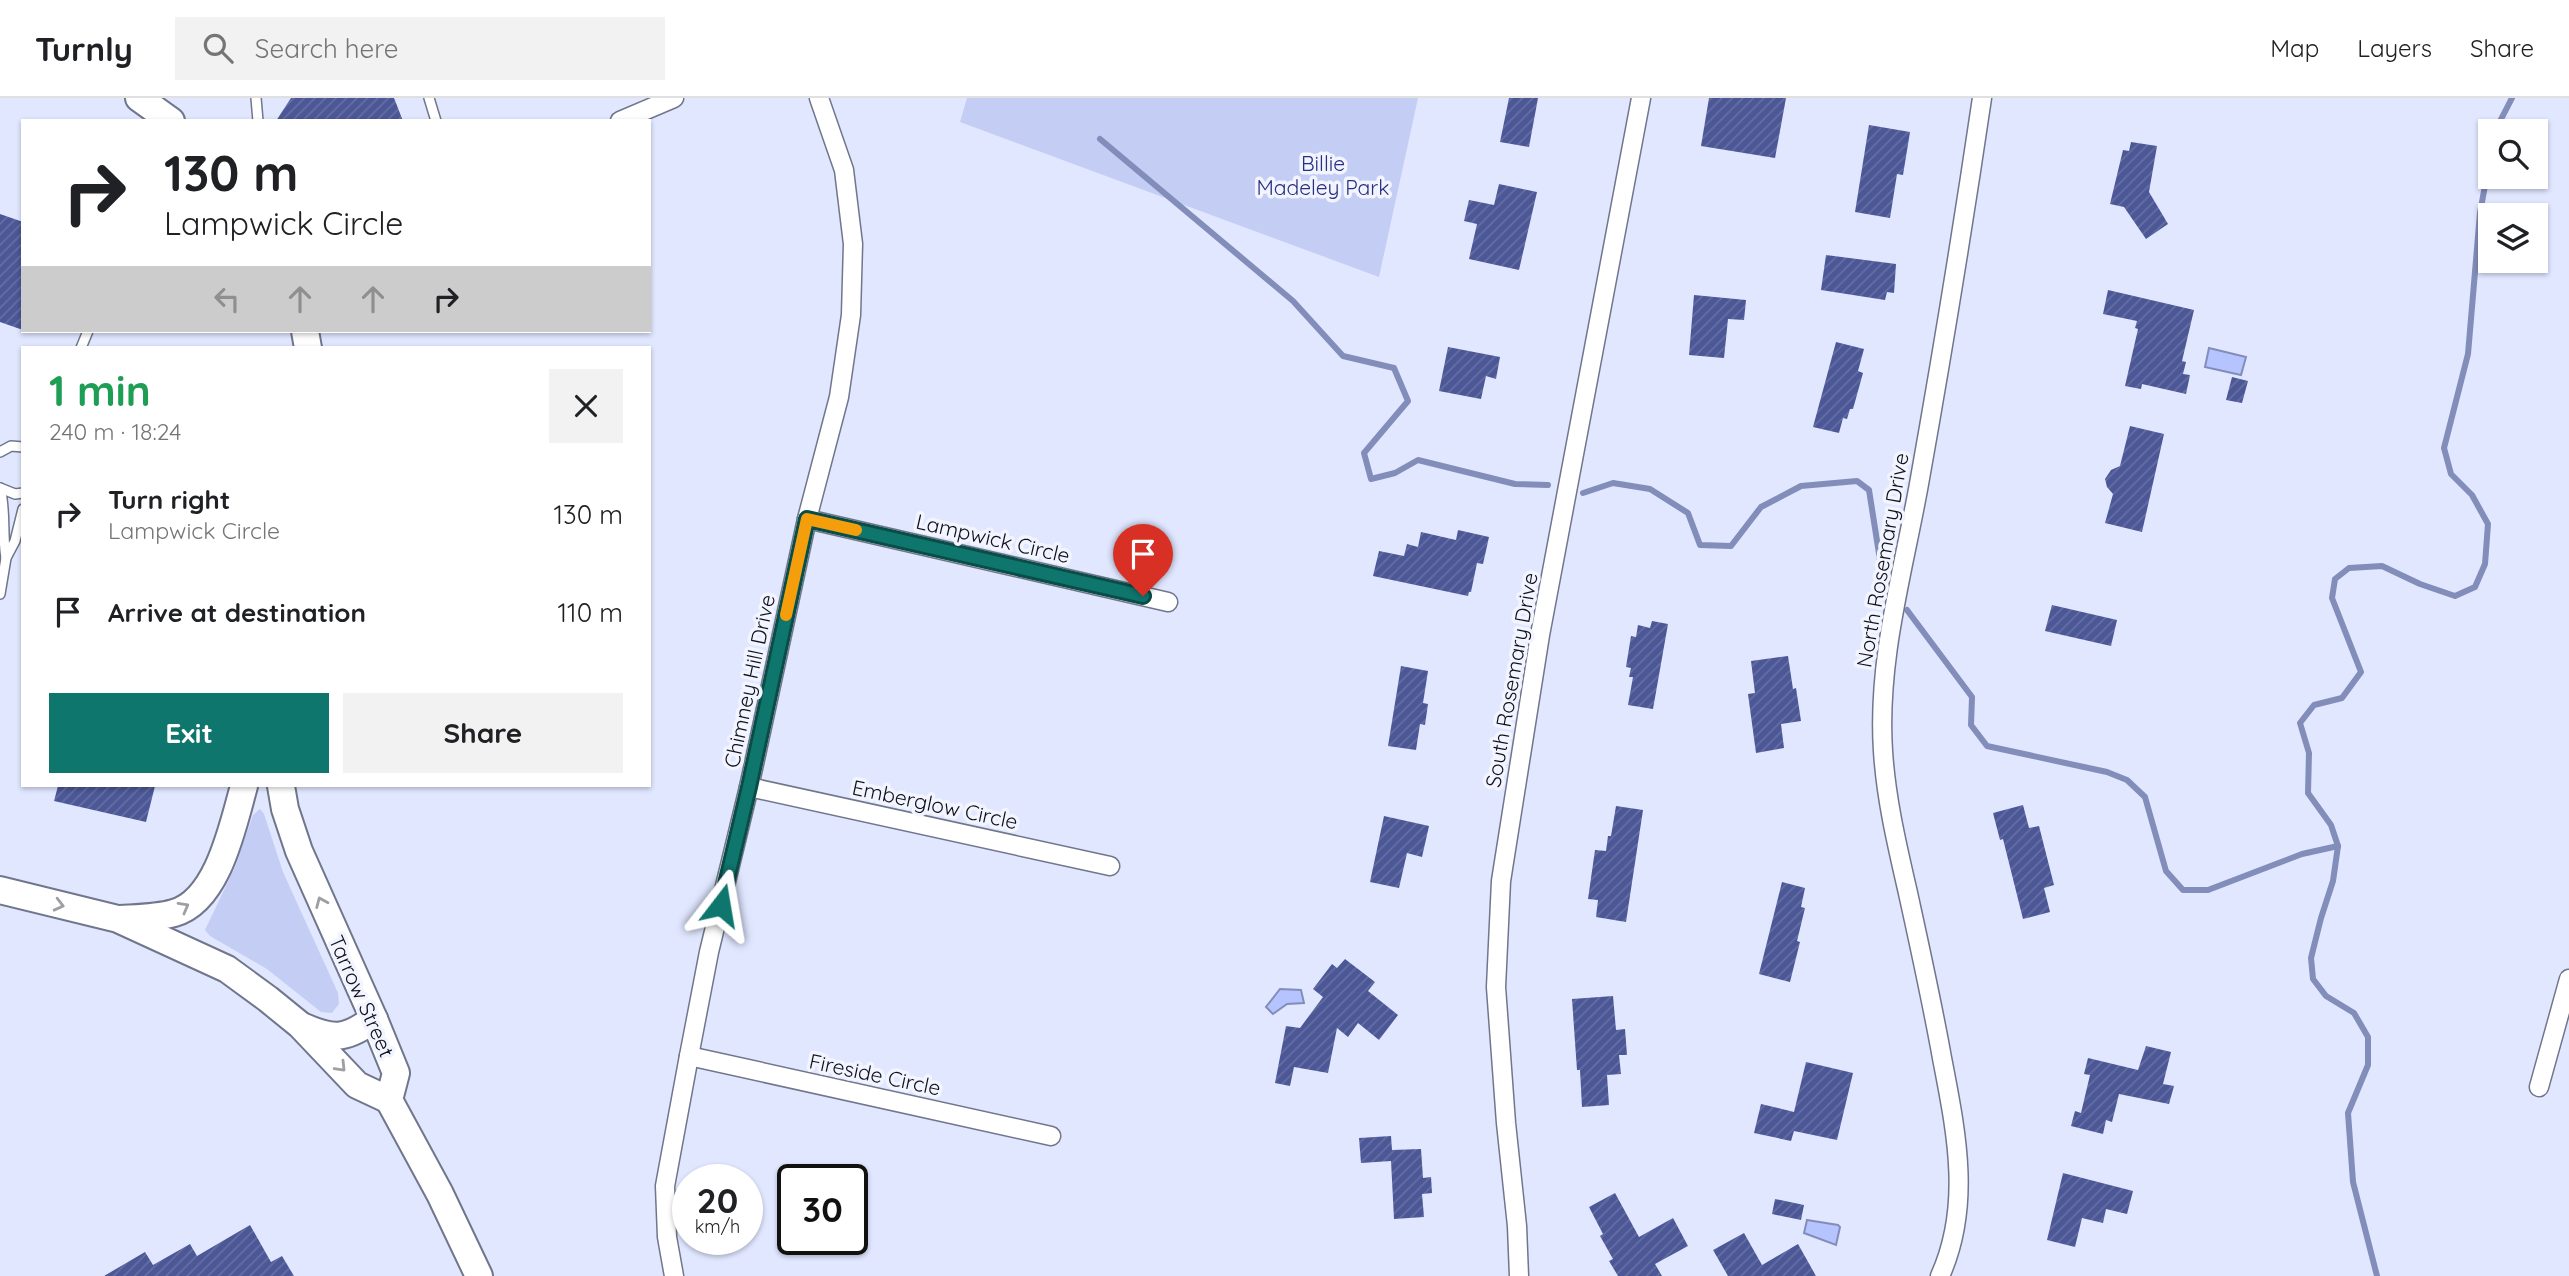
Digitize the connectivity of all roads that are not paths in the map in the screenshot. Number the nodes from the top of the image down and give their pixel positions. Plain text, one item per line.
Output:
1 (139, 98) edge
2 (256, 98) edge
3 (429, 98) edge
4 (674, 98) edge
5 (819, 98) edge
6 (1641, 98) edge
7 (1982, 98) edge
8 (164, 115) edge
9 (258, 119) edge
10 (435, 119) edge
11 (625, 119) edge
12 (21, 445) edge
13 (1, 450) edge
14 (0, 488) edge
15 (21, 493) edge
16 (21, 517) edge
17 (807, 519) junction
18 (6, 558) junction
19 (0, 594) edge
20 (1168, 602) dead end
21 (244, 787) edge
22 (281, 787) edge
23 (749, 787) junction
24 (1110, 866) dead end
25 (0, 890) edge
26 (118, 919) junction
27 (2569, 979) edge
28 (374, 1019) junction
29 (300, 1025) junction
30 (689, 1056) junction
31 (2539, 1087) dead end
32 (389, 1100) junction
33 (1051, 1136) dead end
34 (479, 1276) edge
35 (674, 1276) edge
36 (1518, 1276) edge
37 (1940, 1276) edge

1 - 8 main road
2 - 9 lane
3 - 10 lane
4 - 11 street
5 - 17 street, Chimney Hill Drive
6 - 36 street, South Rosemary Drive
7 - 37 street, North Rosemary Drive
12 - 13 lane
14 - 15 lane
14 - 18 lane
16 - 18 lane
17 - 20 street, Lampwick Circle
17 - 23 street, Chimney Hill Drive
18 - 19 lane
26 -> 21 main road
28 -> 22 main road, Tarrow Street
23 - 24 street, Emberglow Circle
23 - 30 street, Chimney Hill Drive
25 -> 26 main road
26 - 29 main road
27 - 31 street
28 - 29 main road
28 - 32 main road, Tarrow Street
29 -> 32 main road
30 - 33 street, Fireside Circle
30 - 35 street, Chimney Hill Drive
32 - 34 main road

